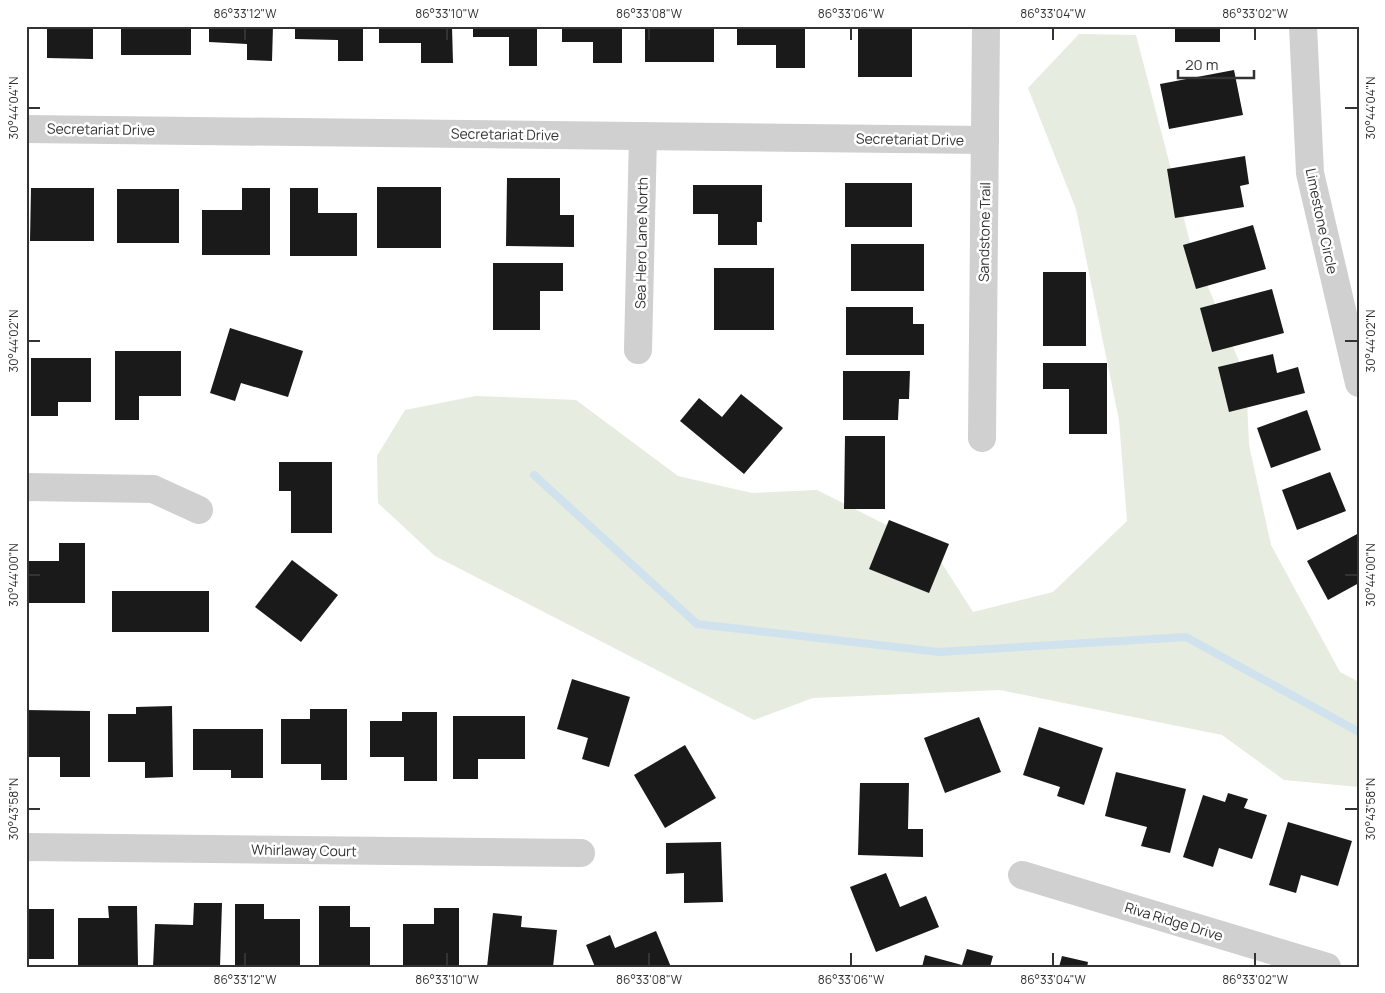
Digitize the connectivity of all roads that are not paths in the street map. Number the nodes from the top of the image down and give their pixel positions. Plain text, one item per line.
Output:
1 (986, 26) edge
2 (1303, 26) edge
3 (26, 129) edge
4 (643, 136) junction
5 (985, 140) junction
6 (638, 350) dead end
7 (1359, 383) edge
8 (982, 438) dead end
9 (26, 487) edge
10 (199, 510) dead end
11 (26, 847) edge
12 (581, 853) dead end
13 (1022, 875) dead end
14 (1325, 967) edge

1 - 5 street, Sandstone Trail
2 - 7 street, Limestone Circle
3 - 4 street, Secretariat Drive
4 - 5 street, Secretariat Drive
4 - 6 street, Sea Hero Lane North
5 - 8 street, Sandstone Trail
9 - 10 street
11 - 12 street, Whirlaway Court
13 - 14 street, Riva Ridge Drive

